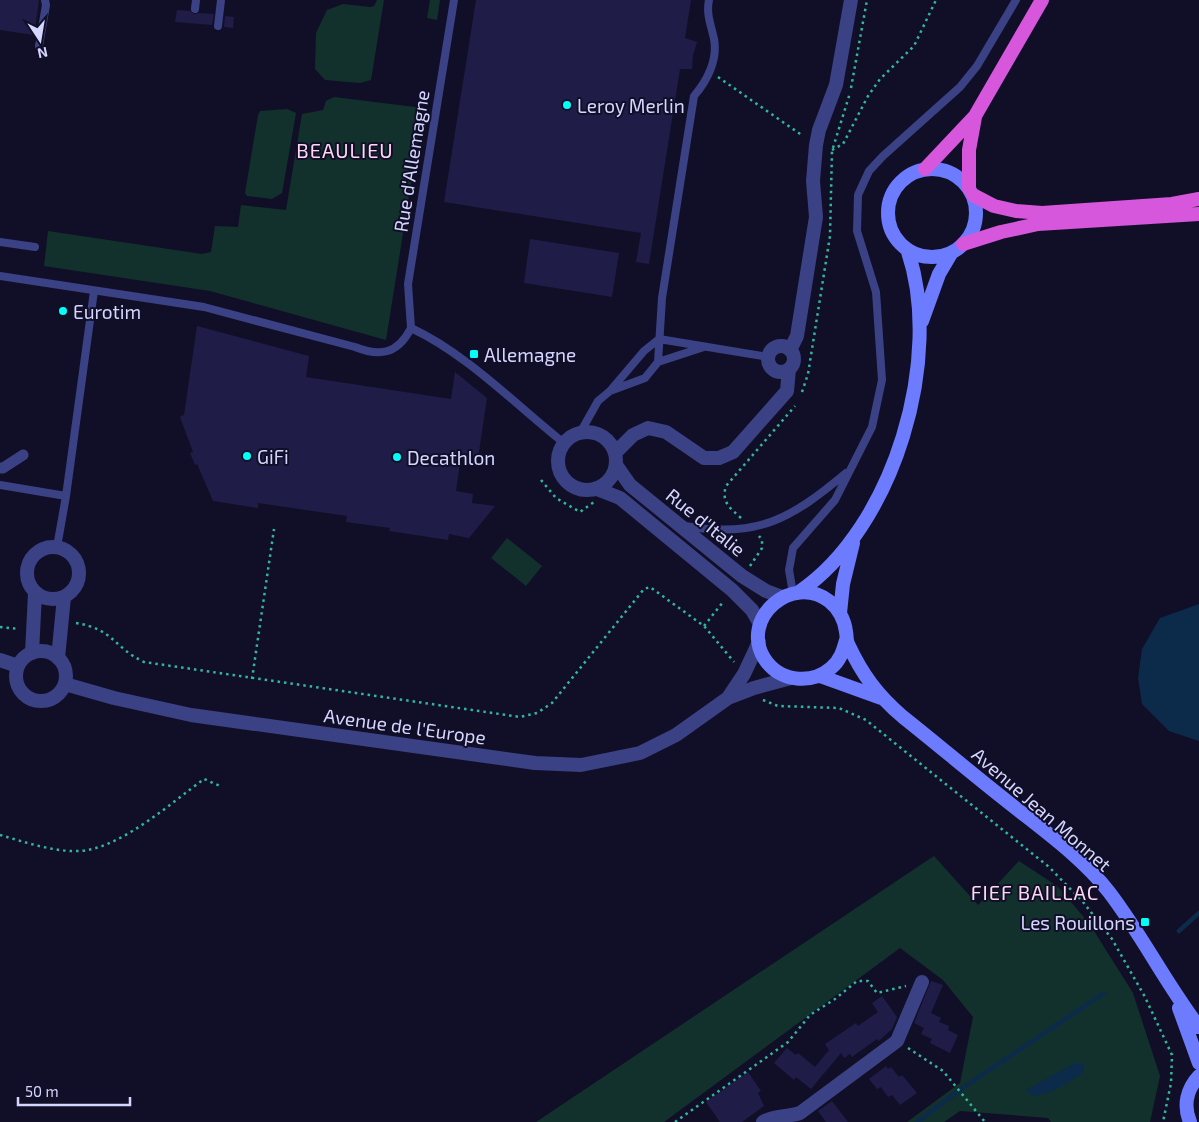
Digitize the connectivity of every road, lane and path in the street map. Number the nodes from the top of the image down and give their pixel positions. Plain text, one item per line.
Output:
1 (45, 0) edge
2 (196, 0) edge
3 (221, 0) edge
4 (454, 0) edge
5 (709, 0) edge
6 (851, 0) edge
7 (936, 0) edge
8 (1016, 0) edge
9 (1042, 0) edge
10 (195, 9) dead end
11 (218, 26) dead end
12 (39, 46) dead end
13 (710, 72) junction
14 (976, 116) junction
15 (816, 145) junction
16 (925, 169) junction
17 (971, 192) junction
18 (1199, 199) edge
19 (1199, 214) edge
20 (0, 242) edge
21 (35, 247) dead end
22 (957, 248) junction
23 (907, 249) junction
24 (0, 276) edge
25 (94, 291) junction
26 (921, 324) junction
27 (411, 328) junction
28 (659, 339) junction
29 (706, 346) junction
30 (790, 350) junction
31 (769, 357) junction
32 (658, 362) junction
33 (789, 369) junction
34 (610, 391) junction
35 (580, 433) junction
36 (564, 443) junction
37 (23, 455) dead end
38 (616, 459) junction
39 (0, 468) edge
40 (850, 470) junction
41 (542, 480) dead end
42 (0, 486) edge
43 (598, 495) junction
44 (66, 496) junction
45 (680, 525) junction
46 (274, 528) dead end
47 (854, 540) junction
48 (57, 547) junction
49 (35, 593) junction
50 (791, 594) junction
51 (64, 597) junction
52 (840, 613) junction
53 (62, 621) junction
54 (760, 624) junction
55 (0, 628) edge
56 (33, 632) junction
57 (846, 640) junction
58 (758, 642) junction
59 (32, 653) junction
60 (58, 658) junction
61 (0, 660) edge
62 (18, 666) junction
63 (744, 674) junction
64 (820, 676) junction
65 (791, 678) junction
66 (252, 679) junction
67 (66, 684) junction
68 (754, 688) junction
69 (728, 698) junction
70 (881, 698) junction
71 (220, 786) dead end
72 (0, 835) edge
73 (922, 982) joint
74 (1174, 993) junction
75 (1199, 1026) edge
76 (897, 1041) junction
77 (1199, 1063) edge
78 (1199, 1076) edge
79 (1187, 1120) edge
80 (676, 1122) edge
81 (763, 1122) edge
82 (985, 1122) edge
83 (1163, 1122) edge

1 - 12 lane
2 - 10 lane
3 - 11 lane
4 - 27 lane, Rue d'Allemagne
5 - 13 lane
6 - 15 street
7 - 15 path
8 - 40 lane
9 - 14 highway
13 - 15 path
13 - 28 lane
14 - 16 highway
14 - 17 highway
15 - 30 street
16 - 17 main road
16 - 23 main road
17 - 18 highway
17 - 22 main road
19 - 22 highway
20 - 21 lane
22 - 23 main road
22 - 26 main road
23 - 26 main road
24 - 25 lane
25 - 27 lane
25 - 44 lane
26 - 47 main road
27 - 36 lane
28 - 29 lane
28 - 32 lane
28 - 34 lane
29 - 31 lane
29 - 32 lane
30 - 31 street
30 - 33 street
31 - 33 street
32 - 34 lane
33 - 38 street
34 - 35 lane
35 - 36 street
35 - 38 street
36 - 43 street
37 - 39 street
38 - 43 street
38 - 45 street, Rue d'Italie
40 - 45 lane
40 - 50 lane
41 - 43 path
42 - 44 lane
43 - 54 street, Rue d'Italie
44 - 48 lane
45 - 50 street, Rue d'Italie
46 - 66 path
47 - 50 main road
47 - 52 main road
48 - 49 street
48 - 51 street
49 - 51 street
49 - 56 street
50 - 52 main road
50 - 54 main road
51 - 53 street
52 - 57 main road
53 - 60 street
53 - 66 path
54 - 58 main road
55 - 56 path
56 - 59 street
57 - 64 main road
57 - 70 main road, Avenue Jean Monnet
58 - 63 street, Avenue de l'Europe
58 - 65 main road
59 - 60 street
59 - 62 street
60 - 67 street
61 - 62 street
62 - 67 street
63 - 66 path
63 - 69 street, Avenue de l'Europe
64 - 65 main road
64 - 70 main road, Avenue Jean Monnet
65 - 68 street, Avenue de l'Europe
67 - 69 street, Avenue de l'Europe
68 - 69 street, Avenue de l'Europe
68 - 83 path
70 - 74 main road, Avenue Jean Monnet
71 - 72 path
73 - 76 street
73 - 80 path
74 - 75 main road, Avenue Jean Monnet
74 - 77 main road, Avenue Jean Monnet
76 - 81 street
76 - 82 path
78 - 79 main road

